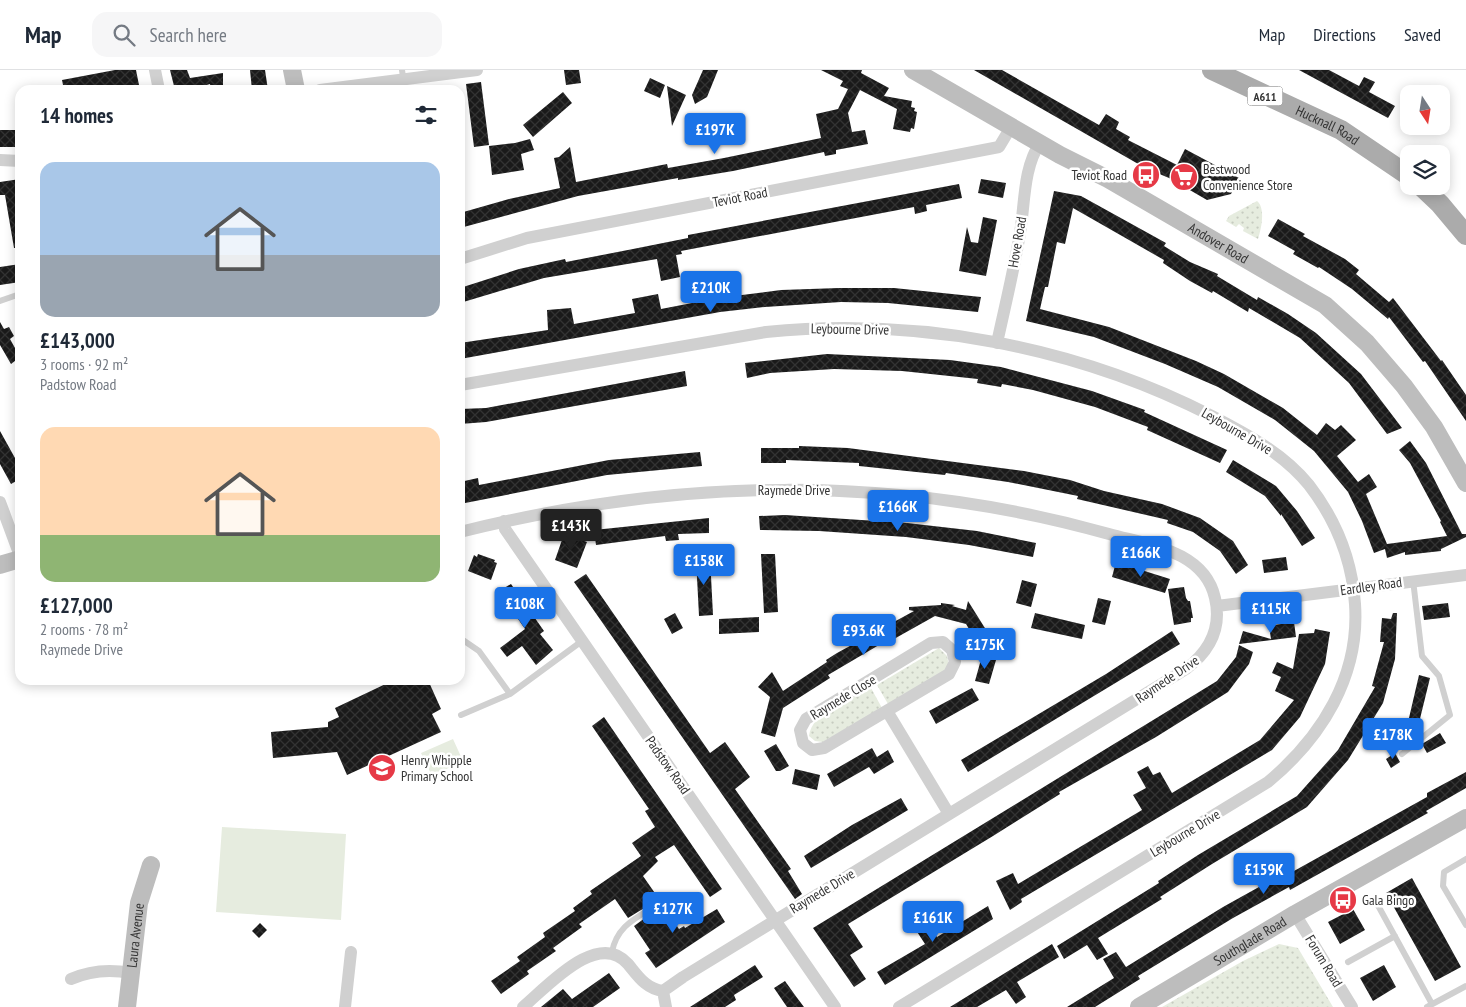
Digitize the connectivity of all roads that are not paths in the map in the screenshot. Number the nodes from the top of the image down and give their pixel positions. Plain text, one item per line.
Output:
1 (155, 70) edge
2 (292, 70) edge
3 (477, 70) edge
4 (912, 70) edge
5 (1212, 70) edge
6 (404, 80) edge
7 (158, 85) edge
8 (295, 85) edge
9 (362, 85) edge
10 (1011, 127) junction
11 (1040, 143) junction
12 (0, 160) edge
13 (15, 161) edge
14 (1400, 170) edge
15 (1430, 195) edge
16 (1464, 229) edge
17 (465, 257) edge
18 (15, 296) edge
19 (0, 301) edge
20 (997, 343) junction
21 (465, 384) edge
22 (1466, 483) edge
23 (0, 502) edge
24 (504, 521) junction
25 (465, 531) edge
26 (15, 543) edge
27 (15, 559) edge
28 (0, 565) edge
29 (1466, 575) edge
30 (1413, 580) junction
31 (1354, 588) junction
32 (1217, 606) junction
33 (465, 641) edge
34 (582, 641) junction
35 (510, 694) junction
36 (887, 711) junction
37 (461, 715) dead end
38 (1402, 754) dead end
39 (950, 814) junction
40 (1466, 818) edge
41 (1466, 859) edge
42 (151, 864) dead end
43 (1375, 900) dead end
44 (658, 904) dead end
45 (1295, 914) junction
46 (775, 920) junction
47 (1466, 925) edge
48 (1395, 936) junction
49 (351, 952) dead end
50 (612, 952) junction
51 (1348, 962) dead end
52 (131, 973) junction
53 (71, 979) dead end
54 (1466, 986) edge
55 (663, 991) junction
56 (1430, 1006) edge
57 (127, 1007) edge
58 (345, 1007) edge
59 (523, 1007) edge
60 (666, 1007) edge
61 (834, 1007) edge
62 (898, 1007) edge
63 (1139, 1007) edge
64 (1352, 1007) edge

1 - 7 street
2 - 8 street
3 - 6 street
4 - 10 street, Andover Road
5 - 14 main road, Hucknall Road / A611
6 - 9 street
10 - 11 street, Andover Road
10 - 17 street, Teviot Road
11 - 20 street, Hove Road
11 - 22 street, Andover Road
12 - 13 street
15 - 16 main road
18 - 19 lane
20 - 21 street, Leybourne Drive
20 - 31 street, Leybourne Drive
23 - 26 street
24 - 25 street, Raymede Drive
24 - 32 street, Raymede Drive
24 - 34 street, Padstow Road
27 - 28 street
29 - 30 street, Eardley Road
30 - 31 street, Eardley Road
30 - 38 lane
31 - 32 street, Eardley Road
31 - 62 street, Leybourne Drive
32 - 39 street, Raymede Drive
33 - 35 lane
34 - 35 lane
34 - 46 street, Padstow Road
35 - 37 lane
36 - 36 street, Raymede Close
36 - 39 street
39 - 46 street, Raymede Drive
40 - 45 street, Southglade Road
41 - 47 lane
42 - 52 street, Laura Avenue
43 - 48 lane
44 - 50 lane
45 - 63 street, Southglade Road
45 - 64 street, Forum Road
46 - 55 street, Raymede Drive
46 - 61 street, Padstow Road
48 - 51 lane
48 - 56 lane
49 - 58 street
50 - 55 street
50 - 59 street
52 - 53 street
52 - 57 street, Laura Avenue
54 - 56 lane
55 - 60 street

